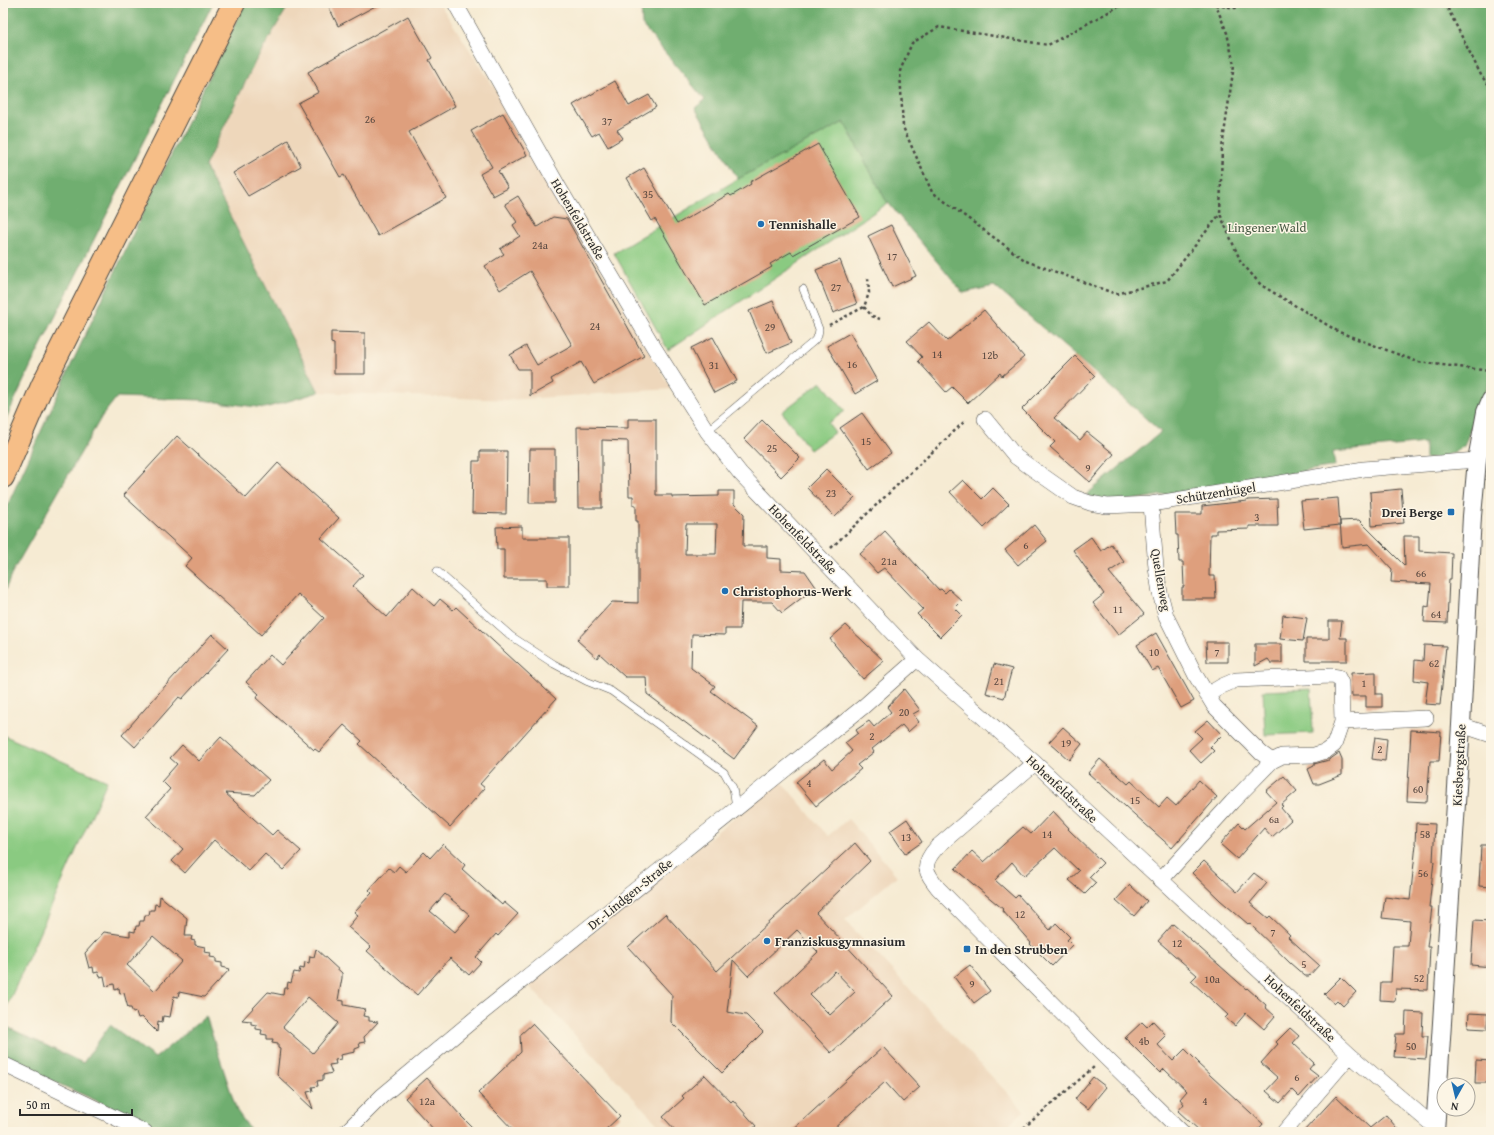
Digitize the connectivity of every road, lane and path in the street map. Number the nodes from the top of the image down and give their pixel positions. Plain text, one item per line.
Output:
1 (234, 3) edge
2 (455, 3) edge
3 (1125, 3) edge
4 (1259, 3) edge
5 (1445, 3) edge
6 (1215, 4) edge
7 (1249, 4) edge
8 (1491, 87) edge
9 (1220, 214) junction
10 (868, 277) dead end
11 (803, 289) dead end
12 (864, 307) junction
13 (880, 318) dead end
14 (819, 329) junction
15 (1491, 371) edge
16 (1491, 400) edge
17 (985, 419) dead end
18 (966, 420) dead end
19 (707, 431) junction
20 (1477, 460) junction
21 (3, 477) edge
22 (1151, 504) junction
23 (821, 559) junction
24 (437, 571) dead end
25 (917, 659) junction
26 (1206, 695) junction
27 (1426, 718) dead end
28 (1342, 722) junction
29 (1461, 725) junction
30 (1491, 735) edge
31 (1272, 761) junction
32 (1035, 763) junction
33 (736, 807) junction
34 (1161, 880) junction
35 (1350, 1055) junction
36 (1105, 1057) junction
37 (3, 1064) edge
38 (1435, 1130) edge
39 (145, 1132) edge
40 (346, 1132) edge
41 (1019, 1132) edge
42 (1182, 1132) edge
43 (1284, 1132) edge

1 - 21 main road
2 - 19 street, Hohenfeldstraße
3 - 9 path
4 - 7 path
5 - 8 path
6 - 7 path
6 - 9 path
9 - 15 path
10 - 12 path
11 - 14 lane
12 - 13 path
12 - 14 path
14 - 19 lane
16 - 20 street, Kiesbergstraße
17 - 22 street, Schützenhügel
18 - 23 path
19 - 23 street, Hohenfeldstraße
20 - 22 street, Schützenhügel
20 - 29 street, Kiesbergstraße
22 - 26 street, Quellenweg
23 - 25 street, Hohenfeldstraße
24 - 33 lane
25 - 32 street, Hohenfeldstraße
25 - 33 street, Dr.-Lindgen-Straße
26 - 28 street
26 - 31 street, Quellenweg
27 - 28 street
28 - 31 street
29 - 30 street
29 - 38 street, Kiesbergstraße
31 - 34 street
32 - 34 street, Hohenfeldstraße
32 - 36 street
33 - 40 street, Dr.-Lindgen-Straße
34 - 35 street, Hohenfeldstraße
35 - 38 street, Hohenfeldstraße
35 - 43 street
36 - 41 path
36 - 42 street
37 - 39 street

